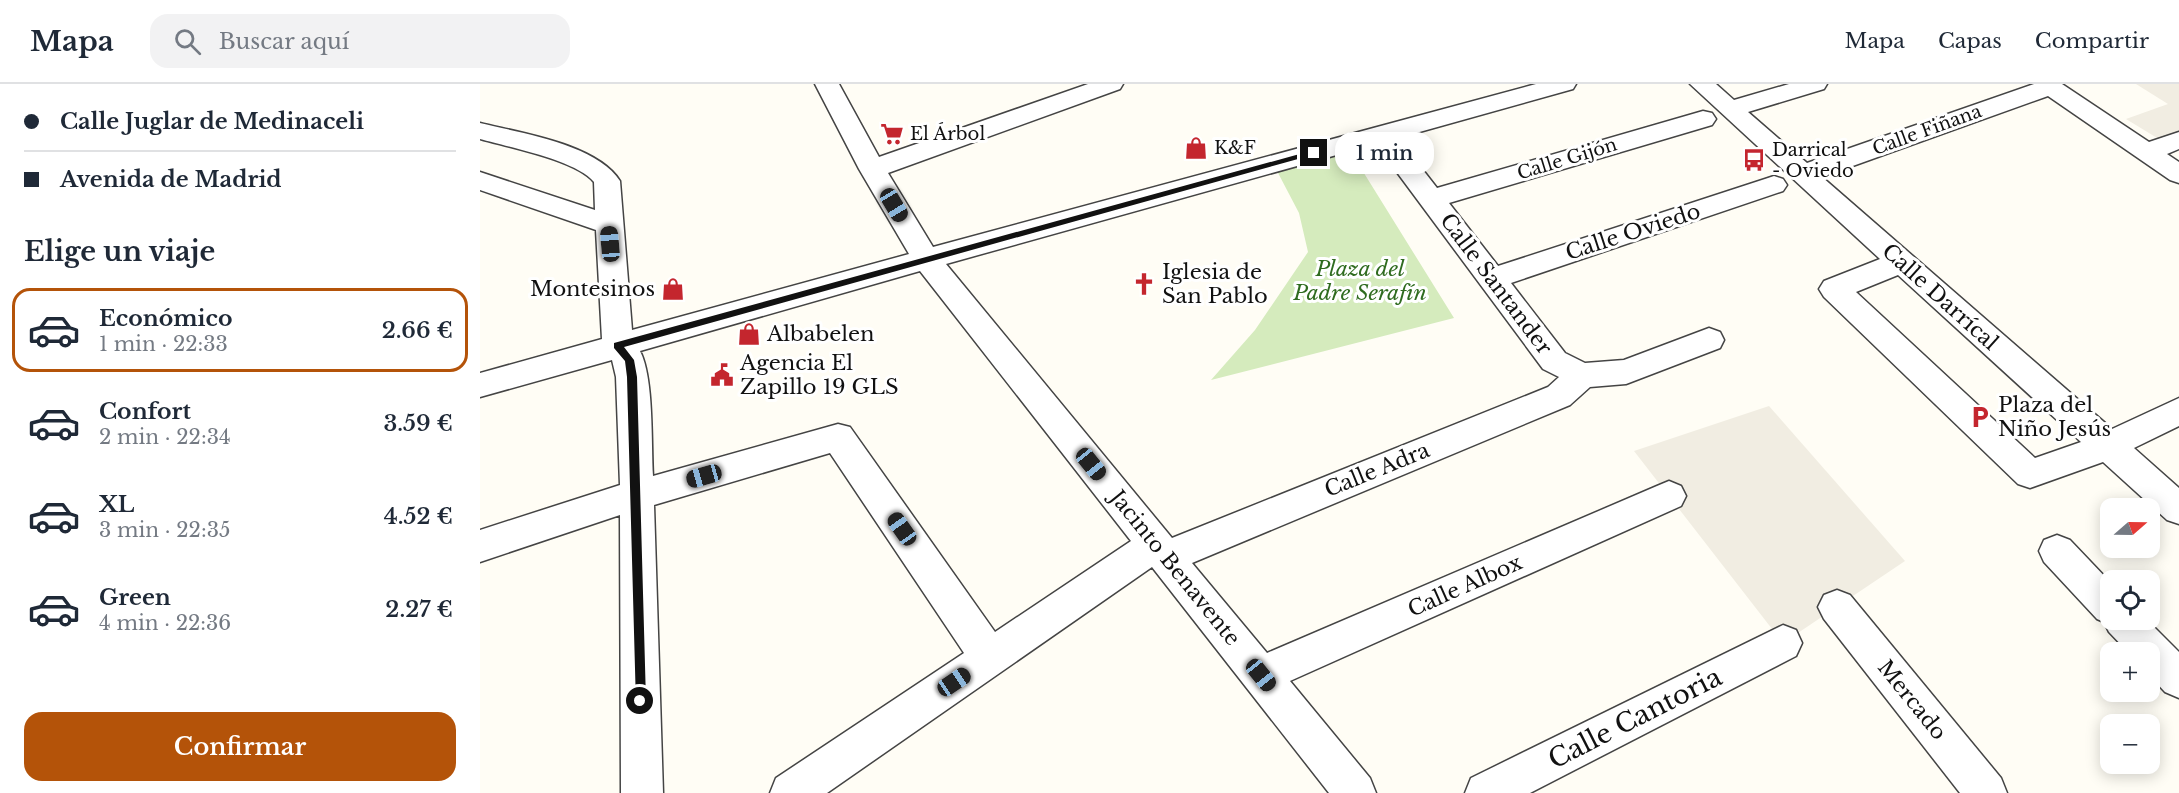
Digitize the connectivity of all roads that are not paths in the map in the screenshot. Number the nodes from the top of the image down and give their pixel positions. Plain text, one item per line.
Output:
1 (827, 84) edge
2 (1111, 84) edge
3 (1476, 84) edge
4 (1564, 84) edge
5 (1701, 84) edge
6 (1815, 84) edge
7 (2048, 85) edge
8 (1498, 102) junction
9 (1716, 114) junction
10 (480, 131) edge
11 (1382, 134) junction
12 (2179, 140) edge
13 (2146, 152) junction
14 (872, 169) junction
15 (1803, 174) junction
16 (2179, 174) edge
17 (480, 181) edge
18 (1774, 185) dead end
19 (1432, 199) junction
20 (608, 224) junction
21 (926, 259) junction
22 (1901, 262) junction
23 (1492, 279) junction
24 (1710, 340) dead end
25 (618, 345) junction
26 (1582, 375) junction
27 (480, 385) edge
28 (2179, 411) edge
29 (2108, 446) junction
30 (637, 495) junction
31 (1669, 496) dead end
32 (2179, 509) edge
33 (480, 546) edge
34 (1161, 551) junction
35 (2057, 551) dead end
36 (2100, 596) edge
37 (1837, 607) dead end
38 (2132, 630) edge
39 (1784, 643) dead end
40 (990, 658) junction
41 (1261, 675) junction
42 (2179, 680) edge
43 (1346, 790) edge
44 (642, 793) edge
45 (791, 793) edge
46 (1486, 793) edge
47 (1986, 793) edge

1 - 14 street, Jacinto Benavente
2 - 14 street
3 - 8 street
4 - 8 street
5 - 9 street, Calle Darrícal
6 - 9 street, Calle Gijón
7 - 13 street
7 - 15 street, Calle Fiñana
8 - 11 street
9 - 15 street, Calle Darrícal
9 - 19 street, Calle Gijón
10 - 20 street
11 - 19 street, Calle Santander
11 - 21 street
12 - 13 street
13 - 16 street
14 - 21 street, Jacinto Benavente
15 - 22 street, Calle Darrícal
17 - 20 street
18 - 23 street, Calle Oviedo
19 - 23 street, Calle Santander
20 - 25 street
21 - 25 street
21 - 34 street, Jacinto Benavente
22 - 29 street, Calle Darrícal
22 - 29 street
23 - 26 street, Calle Santander
24 - 26 street
25 - 27 street
25 - 30 street
26 - 34 street, Calle Adra
28 - 29 street
29 - 32 street, Calle Darrícal
30 - 33 street
30 - 40 street
30 - 44 street
31 - 41 street, Calle Albox
34 - 40 street, Calle Adra
34 - 41 street, Jacinto Benavente
35 - 36 street
37 - 47 street, Mercado
38 - 42 street
39 - 46 street, Calle Cantoria
40 - 45 street, Calle Adra
41 - 43 street, Jacinto Benavente

